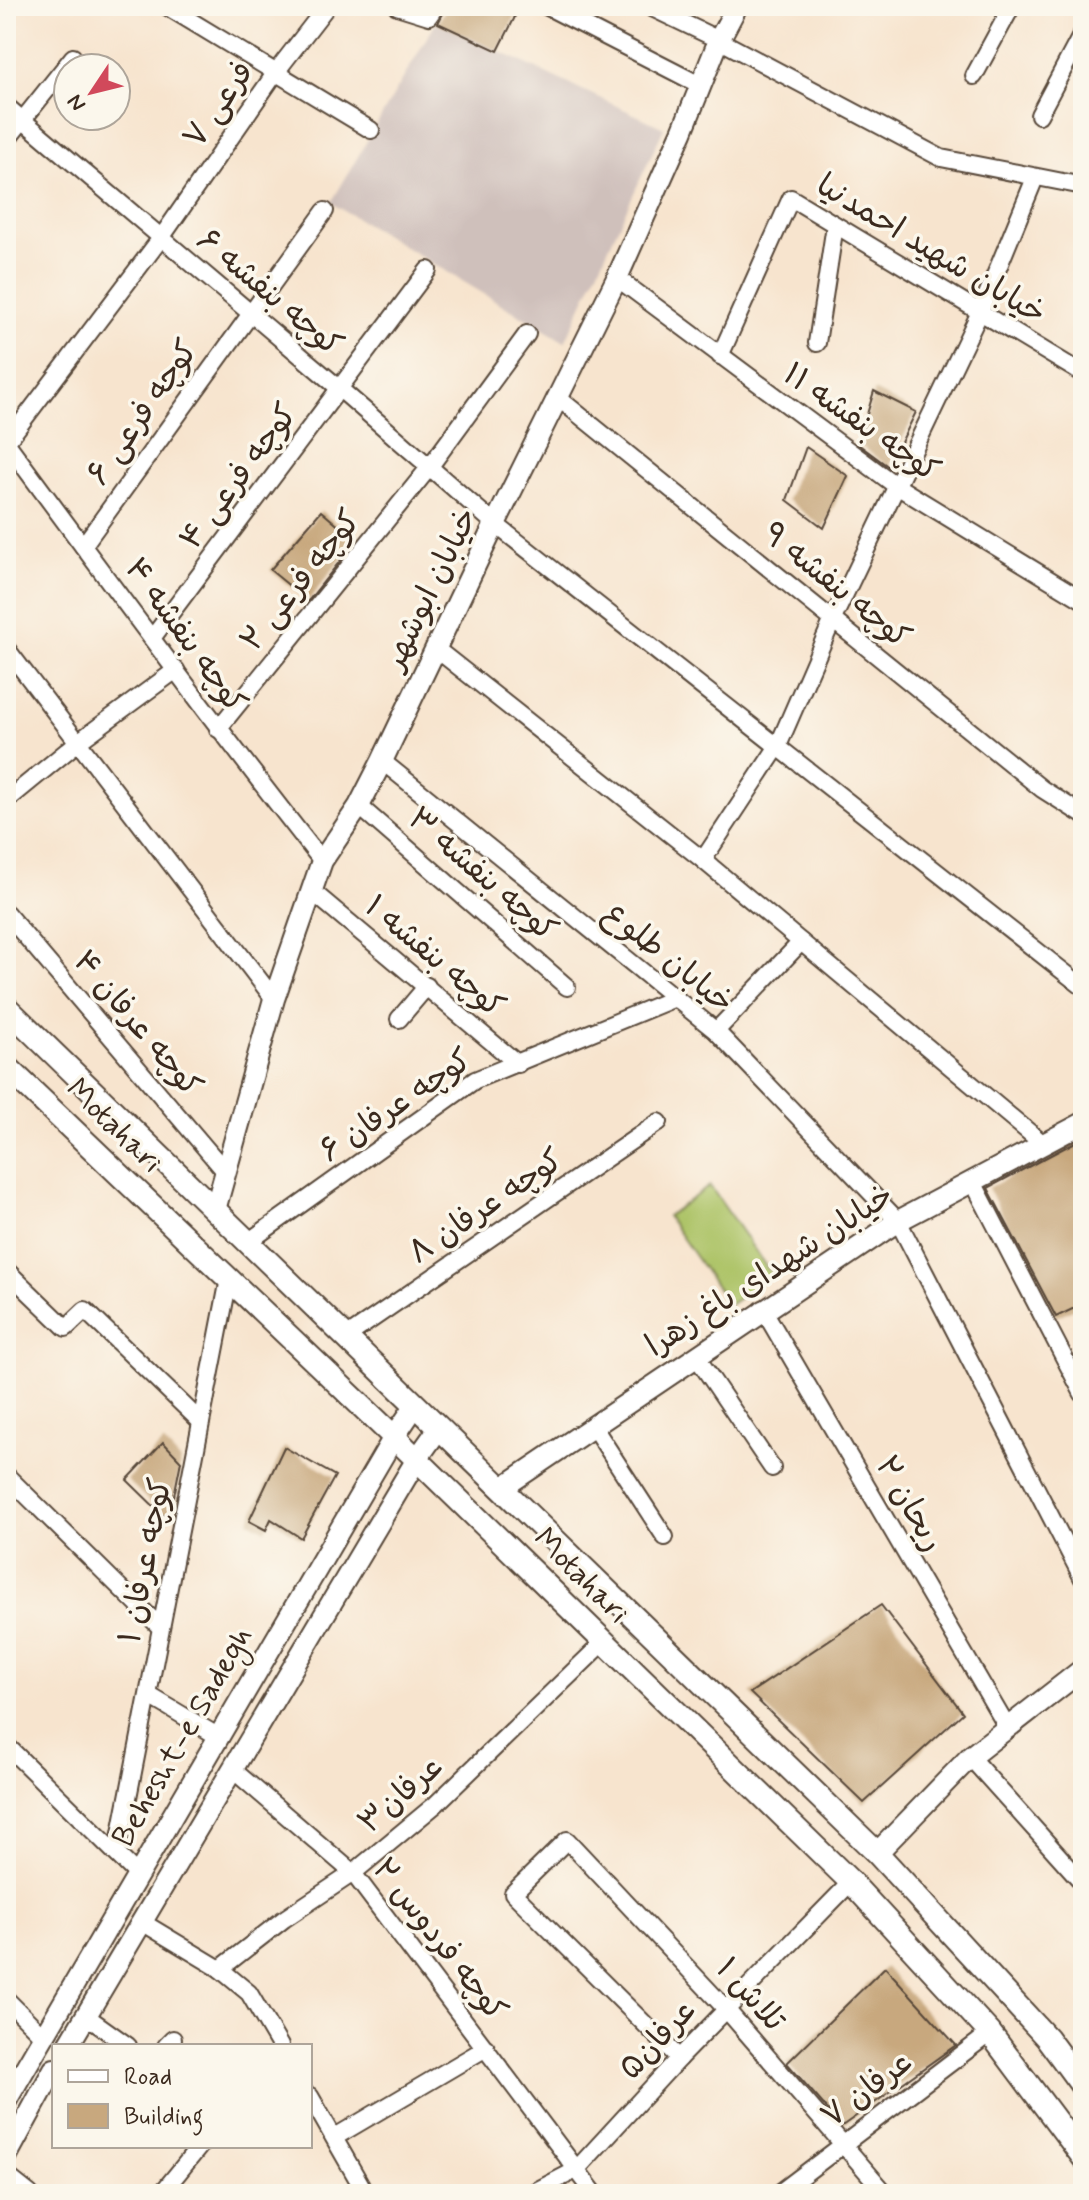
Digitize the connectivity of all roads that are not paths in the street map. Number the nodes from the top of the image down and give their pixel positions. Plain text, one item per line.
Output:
1 (166, 6) edge
2 (327, 6) edge
3 (397, 6) edge
4 (546, 6) edge
5 (648, 6) edge
6 (737, 6) edge
7 (1012, 6) edge
8 (432, 11) edge
9 (1083, 32) edge
10 (719, 40) junction
11 (276, 72) junction
12 (974, 76) dead end
13 (52, 83) edge
14 (700, 85) junction
15 (6, 106) edge
16 (1039, 115) dead end
17 (23, 120) junction
18 (371, 130) dead end
19 (6, 141) edge
20 (1035, 178) junction
21 (1083, 186) edge
22 (325, 211) dead end
23 (835, 225) junction
24 (161, 238) junction
25 (428, 270) dead end
26 (617, 278) junction
27 (980, 312) junction
28 (249, 313) junction
29 (527, 334) dead end
30 (817, 343) dead end
31 (720, 356) junction
32 (1083, 374) edge
33 (340, 389) junction
34 (557, 397) junction
35 (6, 442) edge
36 (428, 469) junction
37 (895, 485) junction
38 (495, 524) junction
39 (83, 546) junction
40 (1083, 600) edge
41 (833, 619) junction
42 (153, 637) junction
43 (6, 648) edge
44 (435, 648) junction
45 (176, 670) junction
46 (218, 729) junction
47 (78, 742) junction
48 (778, 746) junction
49 (382, 761) junction
50 (6, 801) edge
51 (359, 806) junction
52 (1083, 815) edge
53 (703, 860) junction
54 (322, 861) junction
55 (313, 892) junction
56 (6, 913) edge
57 (801, 942) junction
58 (427, 986) junction
59 (567, 987) dead end
60 (1083, 987) edge
61 (675, 998) junction
62 (274, 999) junction
63 (6, 1007) edge
64 (399, 1019) dead end
65 (716, 1031) junction
66 (518, 1064) junction
67 (6, 1066) edge
68 (659, 1122) dead end
69 (1083, 1123) edge
70 (1042, 1143) junction
71 (224, 1170) junction
72 (972, 1180) junction
73 (215, 1210) junction
74 (898, 1221) junction
75 (248, 1242) junction
76 (6, 1270) edge
77 (229, 1279) junction
78 (763, 1309) junction
79 (346, 1337) junction
80 (696, 1356) junction
81 (1083, 1394) edge
82 (415, 1406) junction
83 (201, 1422) junction
84 (593, 1426) junction
85 (439, 1428) junction
86 (394, 1437) junction
87 (417, 1459) junction
88 (772, 1468) dead end
89 (6, 1475) edge
90 (502, 1488) junction
91 (665, 1537) dead end
92 (1083, 1579) edge
93 (160, 1627) junction
94 (603, 1643) junction
95 (1083, 1669) edge
96 (258, 1670) junction
97 (282, 1686) junction
98 (150, 1696) junction
99 (1007, 1727) junction
100 (219, 1737) junction
101 (6, 1745) edge
102 (970, 1757) junction
103 (232, 1769) junction
104 (877, 1853) junction
105 (117, 1854) junction
106 (353, 1873) junction
107 (137, 1874) junction
108 (851, 1882) junction
109 (1083, 1883) edge
110 (142, 1922) junction
111 (220, 1969) junction
112 (6, 1999) edge
113 (726, 2009) junction
114 (86, 2016) junction
115 (990, 2033) junction
116 (44, 2037) junction
117 (69, 2044) edge
118 (125, 2044) edge
119 (279, 2044) edge
120 (486, 2048) junction
121 (679, 2058) junction
122 (52, 2073) edge
123 (13, 2074) edge
124 (1083, 2087) edge
125 (312, 2099) edge
126 (6, 2101) edge
127 (335, 2137) junction
128 (843, 2144) junction
129 (198, 2148) edge
130 (6, 2157) edge
131 (1083, 2157) edge
132 (576, 2170) junction
133 (6, 2175) edge
134 (30, 2194) edge
135 (161, 2194) edge
136 (366, 2194) edge
137 (530, 2194) edge
138 (595, 2194) edge
139 (778, 2194) edge
140 (886, 2194) edge

1 - 11 street
2 - 11 street, فرعی ۷
3 - 8 street
4 - 14 street
5 - 10 street
6 - 10 street, خیابان ابوشهر
7 - 12 street
9 - 16 street
10 - 14 street, خیابان ابوشهر
10 - 20 street
11 - 18 street
11 - 24 street, فرعی ۷
13 - 17 street
14 - 26 street, خیابان ابوشهر
15 - 17 street, کوچه بنفشه ۶
17 - 19 street
17 - 24 street, کوچه بنفشه ۶
20 - 21 street
20 - 27 street
22 - 28 street, کوچه فرعی ۶
23 - 27 street, خیابان شهید احمدنیا
23 - 30 street
23 - 31 street, خیابان شهید احمدنیا
24 - 28 street, کوچه بنفشه ۶
24 - 35 street, فرعی ۷
25 - 33 street, کوچه فرعی ۴
26 - 31 street, کوچه بنفشه ۱۱
26 - 34 street, خیابان ابوشهر
27 - 32 street, خیابان شهید احمدنیا
27 - 37 street
28 - 33 street, کوچه بنفشه ۶
28 - 39 street, کوچه فرعی ۶
29 - 36 street, کوچه فرعی ۲
31 - 37 street, کوچه بنفشه ۱۱
33 - 36 street, کوچه بنفشه ۶
33 - 42 street, کوچه فرعی ۴
34 - 38 street, خیابان ابوشهر
34 - 41 street, کوچه بنفشه ۹
35 - 39 street, کوچه بنفشه ۴
36 - 38 street, کوچه بنفشه ۶
36 - 46 street, کوچه فرعی ۲
37 - 40 street, کوچه بنفشه ۱۱
37 - 41 street
38 - 44 street, خیابان ابوشهر
38 - 48 street, کوچه بنفشه ۶
39 - 42 street, کوچه بنفشه ۴
41 - 48 street
41 - 52 street, کوچه بنفشه ۹
42 - 45 street, کوچه بنفشه ۴
43 - 47 street
44 - 49 street, خیابان ابوشهر
44 - 53 street
45 - 46 street, کوچه بنفشه ۴
45 - 47 street
46 - 54 street, کوچه بنفشه ۴
47 - 50 street
47 - 62 street
48 - 53 street
48 - 60 street, کوچه بنفشه ۶
49 - 51 street, خیابان ابوشهر
49 - 61 street, خیابان طلوع
51 - 54 street, خیابان ابوشهر
51 - 59 street, کوچه بنفشه ۳
53 - 57 street
54 - 55 street, خیابان ابوشهر
55 - 58 street, کوچه بنفشه ۱
55 - 62 street, خیابان ابوشهر
56 - 71 street, کوچه عرفان ۴
57 - 65 street
57 - 70 street
58 - 64 street
58 - 66 street, کوچه بنفشه ۱
61 - 65 street, خیابان طلوع
61 - 66 street, کوچه عرفان ۶
62 - 71 street, خیابان ابوشهر
63 - 73 main road, Motahari
65 - 74 street, خیابان طلوع
66 - 75 street, کوچه عرفان ۶
67 - 77 main road, Motahari
68 - 79 street, کوچه عرفان ۸
69 - 70 street, خیابان شهدای باغ‌ زهرا
70 - 72 street, خیابان شهدای باغ‌ زهرا
71 - 73 street, خیابان ابوشهر
72 - 74 street, خیابان شهدای باغ‌ زهرا
72 - 81 street
73 - 75 main road, Motahari
74 - 78 street, خیابان شهدای باغ‌ زهرا
74 - 92 street, خیابان طلوع
75 - 79 main road, Motahari
76 - 83 street
77 - 83 street, کوچه عرفان ۱
77 - 86 main road, Motahari
78 - 80 street, خیابان شهدای باغ‌ زهرا
78 - 99 street, ریحان ۲
79 - 82 main road, Motahari
80 - 84 street, خیابان شهدای باغ‌ زهرا
80 - 88 street
82 - 85 main road, Motahari
82 - 86 street, Behesht-e Sadegh
83 - 93 street, کوچه عرفان ۱
84 - 90 street, خیابان شهدای باغ‌ زهرا
84 - 91 street
85 - 87 street, Behesht-e Sadegh
85 - 90 main road, Motahari
86 - 87 main road, Motahari
86 - 96 street, Behesht-e Sadegh
87 - 94 main road, Motahari
87 - 97 street, Behesht-e Sadegh
89 - 93 street
90 - 104 main road, Motahari
93 - 98 street, کوچه عرفان ۱
94 - 106 street, عرفان۳
94 - 108 main road, Motahari
95 - 99 street
96 - 97 street
96 - 100 street, Behesht-e Sadegh
97 - 103 street, Behesht-e Sadegh
98 - 100 street
98 - 105 street, کوچه عرفان ۱
99 - 102 street
100 - 107 street, Behesht-e Sadegh
101 - 105 street
102 - 104 street
102 - 109 street
103 - 106 street, کوچه فردوس ۲
103 - 110 street, Behesht-e Sadegh
104 - 108 main road
104 - 124 main road, Motahari
105 - 107 street
106 - 111 street, عرفان۳
106 - 120 street, کوچه فردوس ۲
107 - 116 street, Behesht-e Sadegh
108 - 113 street, عرفان۵
108 - 115 main road, Motahari
110 - 111 street
110 - 114 street, Behesht-e Sadegh
111 - 119 street
112 - 116 street
113 - 121 street, عرفان۵
113 - 121 street, تلاش ۱
113 - 128 street, تلاش ۱
114 - 117 street, Behesht-e Sadegh
114 - 118 street
115 - 128 street, عرفان ۷
115 - 131 main road, Motahari
116 - 123 street, Behesht-e Sadegh
120 - 127 street
120 - 132 street, کوچه فردوس ۲
121 - 132 street, عرفان۵
122 - 130 street
123 - 126 street, Behesht-e Sadegh
125 - 127 street
127 - 136 street
128 - 139 street, عرفان ۷
128 - 140 street, تلاش ۱
129 - 135 street
132 - 137 street, عرفان۵
132 - 138 street, کوچه فردوس ۲
133 - 134 street

